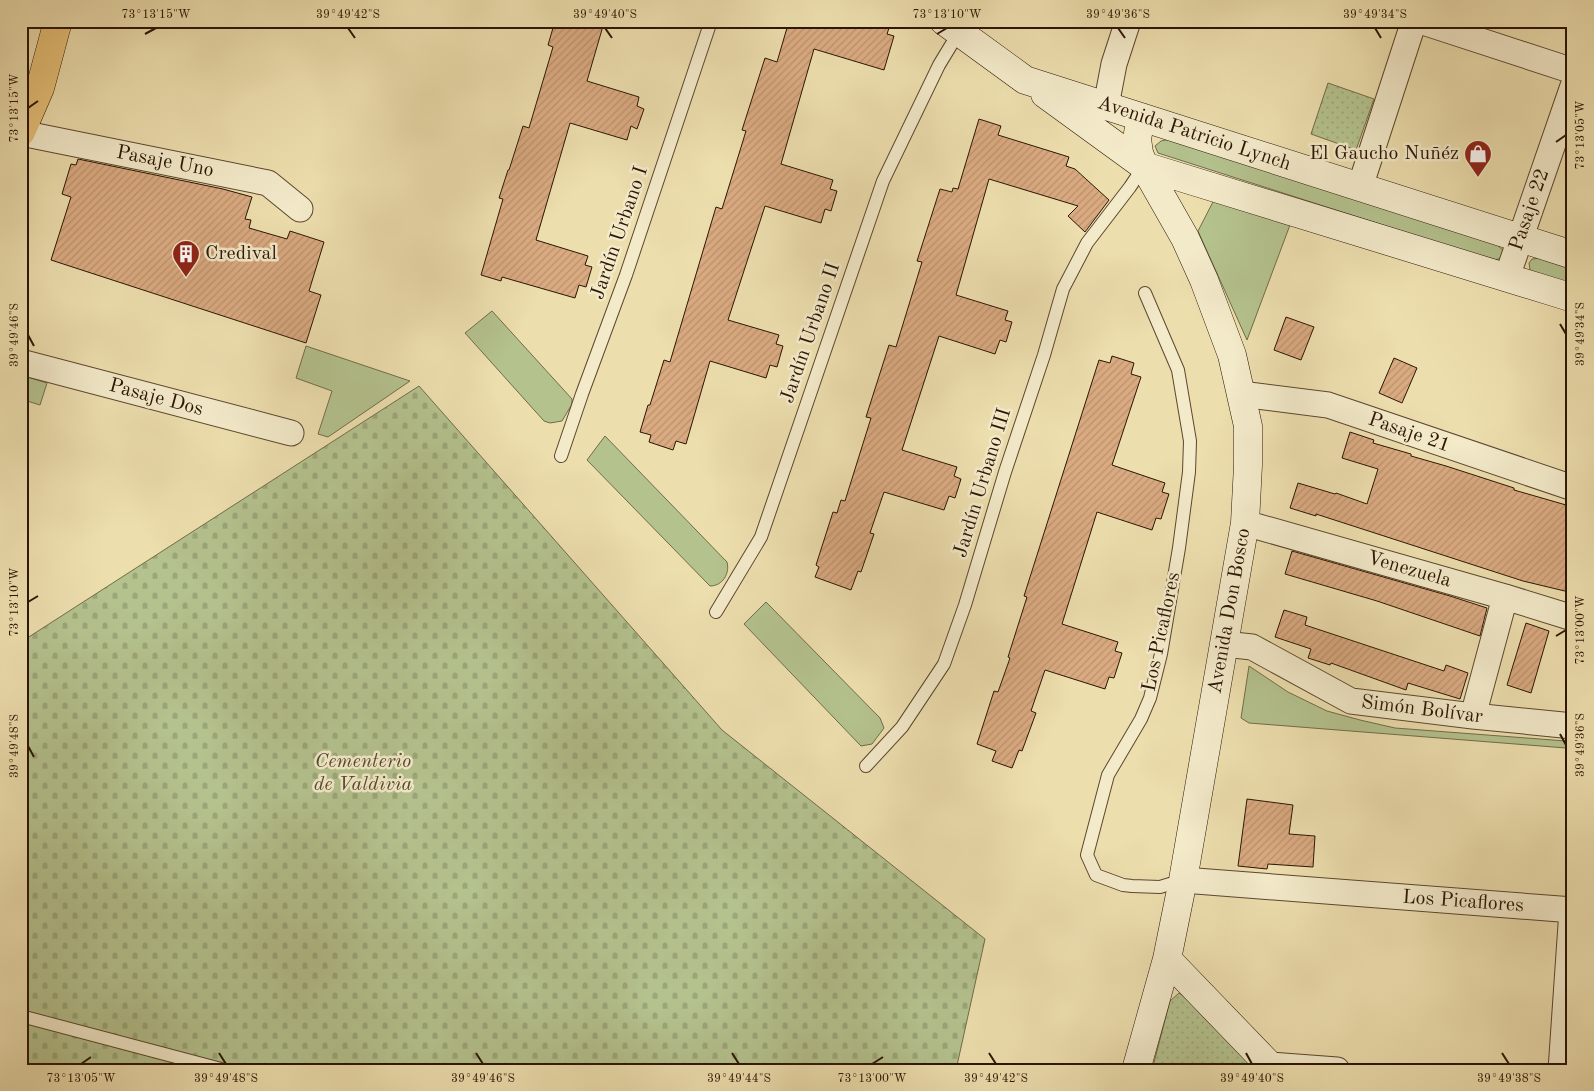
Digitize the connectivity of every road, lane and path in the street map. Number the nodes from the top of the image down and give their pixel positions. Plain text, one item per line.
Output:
1 (58, 21) edge
2 (711, 21) edge
3 (1128, 21) edge
4 (1414, 21) edge
5 (1420, 21) edge
6 (951, 27) edge
7 (1573, 71) edge
8 (1025, 80) junction
9 (1573, 86) edge
10 (1106, 106) junction
11 (1141, 117) junction
12 (21, 133) edge
13 (1144, 166) junction
14 (1360, 187) junction
15 (300, 209) dead end
16 (1520, 238) junction
17 (1573, 255) edge
18 (1507, 277) junction
19 (1145, 293) dead end
20 (1573, 298) edge
21 (21, 362) edge
22 (1241, 394) junction
23 (291, 433) dead end
24 (562, 456) dead end
25 (1573, 488) edge
26 (1245, 523) junction
27 (1505, 597) junction
28 (716, 612) dead end
29 (1573, 618) edge
30 (1224, 644) junction
31 (1474, 716) junction
32 (1573, 726) edge
33 (866, 766) dead end
34 (1183, 880) junction
35 (1572, 910) edge
36 (1166, 959) junction
37 (21, 1016) edge
38 (1272, 1068) edge
39 (225, 1070) edge
40 (1136, 1070) edge
41 (1337, 1070) edge
42 (1561, 1070) edge

1 - 12 highway
2 - 24 lane, Jardín Urbano I
3 - 10 street
4 - 14 street
5 - 7 street
6 - 8 main road, Avenida Patricio Lynch
6 - 28 lane, Jardín Urbano II
8 - 10 main road, Avenida Patricio Lynch
8 - 13 main road, Avenida Don Bosco
9 - 16 street, Pasaje 22
10 - 11 main road, Avenida Patricio Lynch
11 - 13 main road, Avenida Don Bosco
11 - 14 main road, Avenida Patricio Lynch
12 - 15 street, Pasaje Uno
13 - 18 main road
13 - 22 main road, Avenida Don Bosco
13 - 33 lane, Jardín Urbano III
14 - 16 main road, Avenida Patricio Lynch
16 - 17 main road, Avenida Patricio Lynch
16 - 18 street, Pasaje 22
18 - 20 main road
19 - 34 lane, Los Picaflores
21 - 23 street, Pasaje Dos
22 - 25 street, Pasaje 21
22 - 26 main road, Avenida Don Bosco
26 - 27 street, Venezuela
26 - 30 main road, Avenida Don Bosco
27 - 29 street, Venezuela
27 - 31 street
30 - 31 street, Simón Bolívar
30 - 34 main road, Avenida Don Bosco
31 - 32 street, Simón Bolívar
34 - 35 street, Los Picaflores
34 - 36 main road, Avenida Don Bosco
35 - 42 street
36 - 38 main road
36 - 40 main road, Avenida Don Bosco
37 - 39 lane
38 - 41 street

